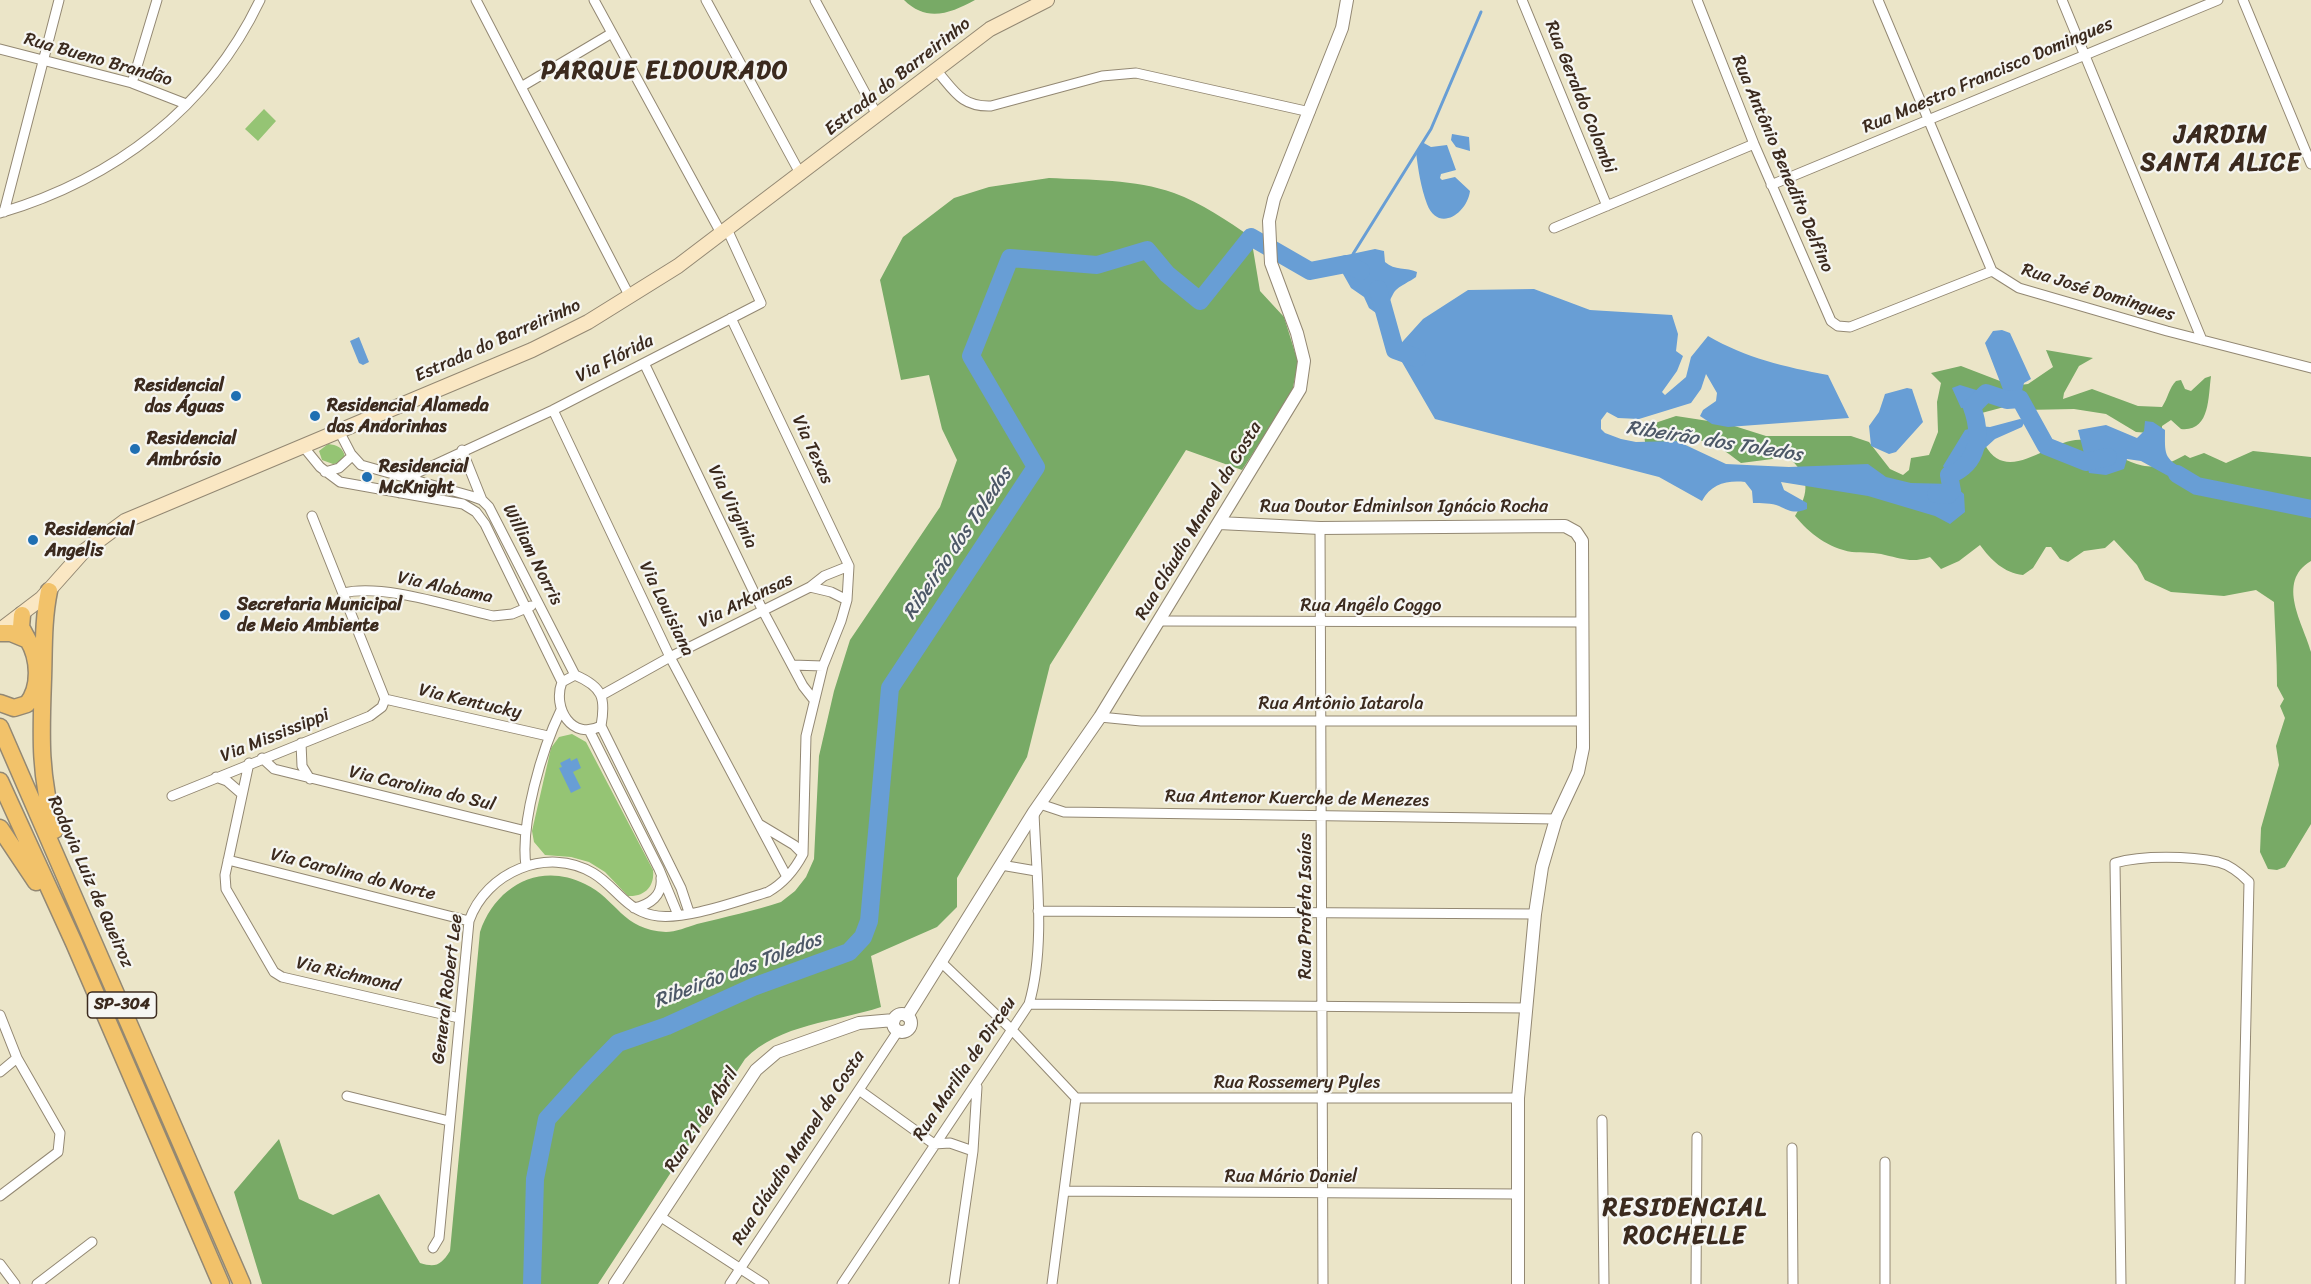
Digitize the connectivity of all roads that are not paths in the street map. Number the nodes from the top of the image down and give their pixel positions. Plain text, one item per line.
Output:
1 (58, 0) edge
2 (157, 0) edge
3 (260, 0) edge
4 (476, 0) edge
5 (594, 0) edge
6 (706, 0) edge
7 (815, 0) edge
8 (1047, 0) edge
9 (1347, 0) edge
10 (1522, 0) edge
11 (1697, 0) edge
12 (1878, 0) edge
13 (2062, 0) edge
14 (2218, 0) edge
15 (2243, 0) edge
16 (612, 33) junction
17 (0, 49) edge
18 (2085, 53) junction
19 (42, 61) junction
20 (937, 71) junction
21 (132, 83) junction
22 (521, 87) junction
23 (186, 104) junction
24 (1310, 112) junction
25 (877, 115) junction
26 (1928, 119) junction
27 (1754, 144) junction
28 (2311, 164) edge
29 (801, 175) junction
30 (1771, 185) junction
31 (1607, 206) junction
32 (2, 213) edge
33 (1554, 228) dead end
34 (724, 231) junction
35 (1992, 271) junction
36 (630, 297) junction
37 (731, 318) junction
38 (2202, 340) junction
39 (644, 363) junction
40 (2311, 368) edge
41 (553, 410) junction
42 (338, 429) junction
43 (302, 445) junction
44 (462, 450) junction
45 (352, 456) junction
46 (432, 467) junction
47 (326, 472) junction
48 (407, 479) junction
49 (426, 484) junction
50 (400, 493) junction
51 (422, 497) junction
52 (482, 500) junction
53 (312, 516) dead end
54 (1219, 523) junction
55 (1320, 528) junction
56 (849, 566) junction
57 (810, 587) junction
58 (49, 591) junction
59 (343, 593) junction
60 (847, 600) junction
61 (538, 602) junction
62 (527, 608) junction
63 (763, 611) junction
64 (24, 613) junction
65 (1160, 621) junction
66 (1583, 622) junction
67 (1321, 623) junction
68 (44, 625) junction
69 (0, 632) edge
70 (28, 640) junction
71 (670, 657) junction
72 (792, 665) junction
73 (823, 666) junction
74 (575, 675) junction
75 (562, 682) junction
76 (602, 695) junction
77 (385, 699) junction
78 (814, 700) junction
79 (0, 703) edge
80 (561, 710) junction
81 (1100, 717) junction
82 (1321, 720) junction
83 (1582, 721) junction
84 (569, 723) junction
85 (601, 726) junction
86 (0, 727) edge
87 (590, 732) junction
88 (548, 736) junction
89 (301, 743) junction
90 (262, 758) junction
91 (249, 764) junction
92 (216, 777) junction
93 (309, 779) junction
94 (0, 781) edge
95 (242, 794) junction
96 (172, 796) dead end
97 (1037, 808) junction
98 (1322, 817) junction
99 (1556, 819) junction
100 (755, 821) junction
101 (0, 828) edge
102 (526, 831) junction
103 (19, 854) junction
104 (803, 854) junction
105 (0, 856) edge
106 (228, 861) junction
107 (1001, 865) junction
108 (526, 866) junction
109 (659, 869) junction
110 (1036, 871) junction
111 (787, 877) junction
112 (75, 894) junction
113 (633, 908) junction
114 (1038, 911) junction
115 (689, 912) junction
116 (1322, 913) junction
117 (1535, 914) junction
118 (678, 915) junction
119 (469, 921) junction
120 (74, 943) junction
121 (941, 962) junction
122 (1029, 1004) junction
123 (1323, 1006) junction
124 (1527, 1008) junction
125 (0, 1015) edge
126 (459, 1018) junction
127 (896, 1026) junction
128 (1012, 1030) junction
129 (0, 1037) edge
130 (16, 1058) junction
131 (0, 1072) edge
132 (977, 1085) junction
133 (859, 1090) junction
134 (347, 1096) dead end
135 (1076, 1098) junction
136 (1518, 1098) junction
137 (1323, 1100) junction
138 (964, 1102) junction
139 (976, 1108) junction
140 (1602, 1120) dead end
141 (449, 1121) junction
142 (1697, 1137) dead end
143 (934, 1144) junction
144 (1792, 1148) dead end
145 (973, 1151) junction
146 (1885, 1162) dead end
147 (1064, 1191) junction
148 (1323, 1194) junction
149 (1518, 1194) junction
150 (0, 1196) edge
151 (661, 1217) junction
152 (92, 1242) dead end
153 (433, 1248) dead end
154 (0, 1264) edge
155 (741, 1269) junction
156 (15, 1284) edge
157 (37, 1284) edge
158 (221, 1284) edge
159 (242, 1284) edge
160 (615, 1284) edge
161 (730, 1284) edge
162 (764, 1284) edge
163 (842, 1284) edge
164 (954, 1284) edge
165 (1052, 1284) edge
166 (1323, 1284) edge
167 (1518, 1284) edge
168 (1604, 1284) edge
169 (1696, 1284) edge
170 (1793, 1284) edge
171 (1885, 1284) edge
172 (2121, 1284) edge
173 (2240, 1284) edge

1 - 19 street
2 - 21 street
3 - 23 street
4 - 22 street
5 - 16 street
6 - 29 street
7 - 25 street
8 - 20 main road, Estrada do Barreirinho
9 - 24 street, Rua Cláudio Manoel da Costa
10 - 31 street, Rua Geraldo Colombi
11 - 27 street, Rua Antônio Benedito Delfino
12 - 26 street
13 - 18 street
14 - 18 street, Rua Maestro Francisco Domingues
15 - 28 street
16 - 22 street
16 - 34 street
17 - 19 street, Rua Bueno Brandão
18 - 26 street, Rua Maestro Francisco Domingues
18 - 38 street
19 - 21 street, Rua Bueno Brandão
19 - 32 street
20 - 24 street
20 - 25 main road, Estrada do Barreirinho
21 - 23 street, Rua Bueno Brandão
22 - 36 street
23 - 32 street
24 - 54 street, Rua Cláudio Manoel da Costa
25 - 29 main road, Estrada do Barreirinho
26 - 30 street, Rua Maestro Francisco Domingues
26 - 35 street
27 - 30 street, Rua Antônio Benedito Delfino
27 - 31 street
29 - 34 main road, Estrada do Barreirinho
30 - 35 street, Rua Antônio Benedito Delfino
31 - 33 street
34 - 36 main road, Estrada do Barreirinho
34 - 37 street, Via Flórida
35 - 38 street, Rua José Domingues
36 - 42 main road, Estrada do Barreirinho
37 - 39 street, Via Flórida
37 - 56 street, Via Texas
38 - 40 street, Rua José Domingues
39 - 41 street, Via Flórida
39 - 63 street, Via Virginia
41 - 44 street, Via Flórida
41 - 71 street, Via Louisiana
42 - 43 main road, Estrada do Barreirinho
42 - 45 street
43 - 47 street
43 - 58 main road, Estrada do Barreirinho
44 - 46 street, Via Flórida
44 - 52 street
45 - 47 street
45 - 48 street, William Norris
46 - 48 street, Via Flórida
46 - 49 street
47 - 50 street, William Norris
48 - 49 street, William Norris
48 - 50 street
49 - 51 street
49 - 52 street, William Norris
50 - 51 street, William Norris
51 - 62 street, William Norris
52 - 61 street, William Norris
53 - 59 street
54 - 55 street, Rua Doutor Edminlson Ignácio Rocha
54 - 65 street, Rua Cláudio Manoel da Costa
55 - 66 street, Rua Doutor Edminlson Ignácio Rocha
55 - 67 street, Rua Profeta Isaías
56 - 57 street, Via Arkansas
56 - 60 street, Via Texas
57 - 60 street, Via Arkansas
57 - 63 street, Via Arkansas
58 - 64 main road, Estrada do Barreirinho
58 - 68 highway
59 - 62 street, Via Alabama
59 - 77 street
60 - 73 street
61 - 62 street, Via Alabama
61 - 74 street, William Norris
62 - 75 street, William Norris
63 - 71 street, Via Arkansas
63 - 72 street, Via Virginia
64 - 68 highway
64 - 69 main road, Estrada do Barreirinho
64 - 70 highway
65 - 67 street, Rua Angêlo Coggo
65 - 81 street, Rua Cláudio Manoel da Costa
66 - 67 street, Rua Angêlo Coggo
66 - 83 street
67 - 82 street, Rua Profeta Isaías
68 - 112 highway
69 - 70 highway
70 - 79 highway
71 - 76 street, Via Arkansas
71 - 100 street, Via Louisiana
72 - 73 street
72 - 78 street, Via Virginia
73 - 78 street
74 - 75 street
74 - 76 street
75 - 80 street
76 - 85 street
77 - 88 street, Via Kentucky
77 - 89 street, Via Mississippi
78 - 104 street
80 - 84 street
80 - 88 street
81 - 82 street, Rua Antônio Iatarola
81 - 97 street, Rua Cláudio Manoel da Costa
82 - 83 street, Rua Antônio Iatarola
82 - 98 street, Rua Profeta Isaías
83 - 99 street
84 - 87 street
84 - 88 street
85 - 87 street
85 - 115 street
86 - 112 highway, Rodovia Luiz de Queiroz / SP-304
87 - 109 street
88 - 102 street
89 - 90 street, Via Mississippi
89 - 93 street
90 - 91 street, Via Mississippi
90 - 93 street, Via Carolina do Sul
91 - 92 street, Via Mississippi
91 - 95 street, Via Richmond
92 - 95 street
92 - 96 street, Via Mississippi
93 - 102 street, Via Carolina do Sul
94 - 120 highway, SP-304
95 - 106 street, Via Richmond
97 - 98 street, Rua Antenor Kuerche de Menezes
97 - 107 street, Rua Cláudio Manoel da Costa
97 - 110 street, Rua Marilia de Dirceu
98 - 99 street, Rua Antenor Kuerche de Menezes
98 - 116 street, Rua Profeta Isaías
99 - 117 street
100 - 104 street, Via Louisiana
100 - 111 street, Via Louisiana
101 - 103 highway
102 - 108 street
103 - 105 highway
103 - 120 highway
104 - 111 street, General Robert Lee
106 - 119 street, Via Carolina do Norte
106 - 126 street, Via Richmond
107 - 110 street
107 - 121 street, Rua Cláudio Manoel da Costa
108 - 113 street, General Robert Lee
108 - 119 street, General Robert Lee
109 - 113 street
109 - 118 street
110 - 114 street, Rua Marilia de Dirceu
111 - 115 street, General Robert Lee
112 - 159 highway, Rodovia Luiz de Queiroz / SP-304
113 - 118 street, General Robert Lee
114 - 116 street
114 - 122 street, Rua Marilia de Dirceu
115 - 118 street, General Robert Lee
116 - 117 street
116 - 123 street, Rua Profeta Isaías
117 - 124 street
119 - 126 street, General Robert Lee
120 - 158 highway, SP-304
121 - 127 street, Rua Cláudio Manoel da Costa
121 - 128 street
122 - 123 street
122 - 128 street, Rua Marilia de Dirceu
123 - 124 street
123 - 137 street, Rua Profeta Isaías
124 - 136 street
125 - 130 street
126 - 141 street, General Robert Lee
127 - 133 street, Rua Cláudio Manoel da Costa
127 - 151 street, Rua 21 de Abril
128 - 132 street, Rua Marilia de Dirceu
128 - 135 street
129 - 130 street
130 - 131 street
130 - 150 street
132 - 138 street, Rua Marilia de Dirceu
132 - 139 street
133 - 143 street
133 - 155 street, Rua Cláudio Manoel da Costa
134 - 141 street
135 - 137 street, Rua Rossemery Pyles
135 - 147 street
136 - 137 street, Rua Rossemery Pyles
136 - 149 street
137 - 148 street, Rua Profeta Isaías
138 - 139 street
138 - 143 street, Rua Marilia de Dirceu
139 - 145 street
140 - 168 street
141 - 153 street, General Robert Lee
142 - 169 street
143 - 145 street
143 - 163 street, Rua Marilia de Dirceu
144 - 170 street
145 - 164 street
146 - 171 street
147 - 148 street, Rua Mário Daniel
147 - 165 street
148 - 149 street, Rua Mário Daniel
148 - 166 street, Rua Profeta Isaías
149 - 167 street
151 - 155 street
151 - 160 street, Rua 21 de Abril
152 - 157 street
154 - 156 street
155 - 161 street, Rua Cláudio Manoel da Costa
155 - 162 street
172 - 173 street

